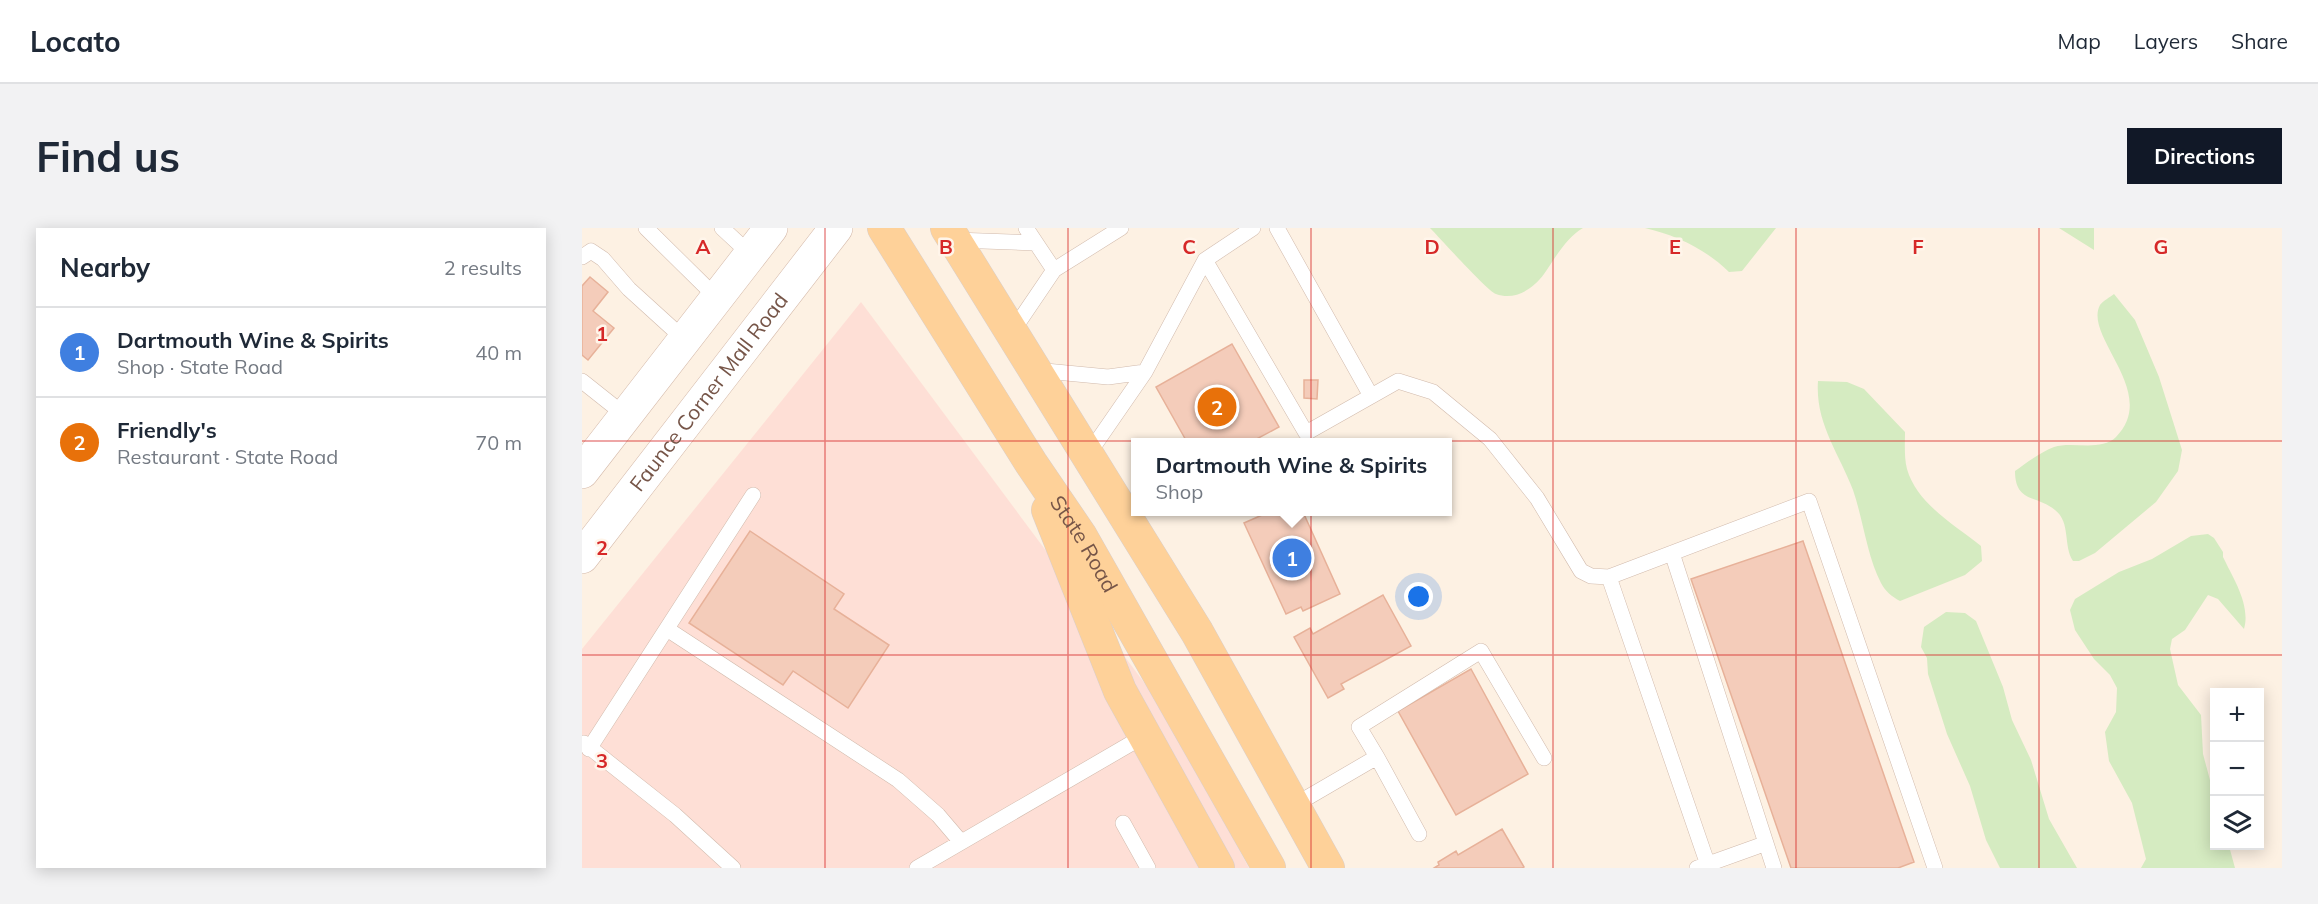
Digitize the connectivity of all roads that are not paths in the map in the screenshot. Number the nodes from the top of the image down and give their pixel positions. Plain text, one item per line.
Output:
1 (646, 228) edge
2 (722, 228) edge
3 (771, 228) edge
4 (836, 228) edge
5 (884, 228) edge
6 (1026, 228) edge
7 (1121, 228) edge
8 (1253, 228) edge
9 (1278, 228) edge
10 (1233, 233) edge
11 (951, 234) edge
12 (1036, 243) junction
13 (750, 254) junction
14 (582, 256) edge
15 (1205, 260) junction
16 (1054, 270) junction
17 (717, 298) junction
18 (1012, 332) junction
19 (684, 339) junction
20 (1035, 370) junction
21 (1146, 372) junction
22 (582, 381) edge
23 (1371, 396) junction
24 (626, 416) junction
25 (1087, 456) junction
26 (1031, 463) junction
27 (582, 472) edge
28 (753, 495) dead end
29 (1672, 553) junction
30 (582, 557) edge
31 (1609, 577) junction
32 (667, 629) junction
33 (1144, 736) junction
34 (584, 746) edge
35 (1377, 757) junction
36 (1544, 758) dead end
37 (1293, 806) junction
38 (1123, 823) dead end
39 (1419, 834) dead end
40 (962, 842) junction
41 (1764, 844) junction
42 (1705, 867) edge
43 (733, 868) edge
44 (917, 868) edge
45 (1148, 868) edge
46 (1218, 868) edge
47 (1269, 868) edge
48 (1328, 868) edge
49 (1774, 868) edge
50 (1935, 868) edge

1 - 17 lane
2 - 13 lane
3 - 13 main road
4 - 30 main road, Faunce Corner Mall Road
5 - 26 main road, State Road
6 - 12 lane
7 - 16 lane
8 - 10 lane
9 - 23 lane
10 - 15 lane
11 - 12 lane
11 - 18 main road
12 - 16 lane
13 - 17 main road
14 - 19 lane
15 - 21 lane
15 - 23 lane
16 - 18 lane
17 - 19 main road
18 - 20 main road
19 - 24 main road
20 - 21 lane
20 - 25 main road
21 - 25 lane
22 - 24 lane
23 - 31 lane
24 - 27 main road
25 - 37 main road
26 - 33 main road
26 - 47 main road, State Road
28 - 32 lane
29 - 31 lane
29 - 41 lane
29 - 50 lane
31 - 42 lane
32 - 34 lane
32 - 40 lane
33 - 40 lane
33 - 46 main road
34 - 43 lane
35 - 36 lane
35 - 37 lane
35 - 39 lane
37 - 48 main road
38 - 45 lane
40 - 44 lane
41 - 42 lane
41 - 49 lane

